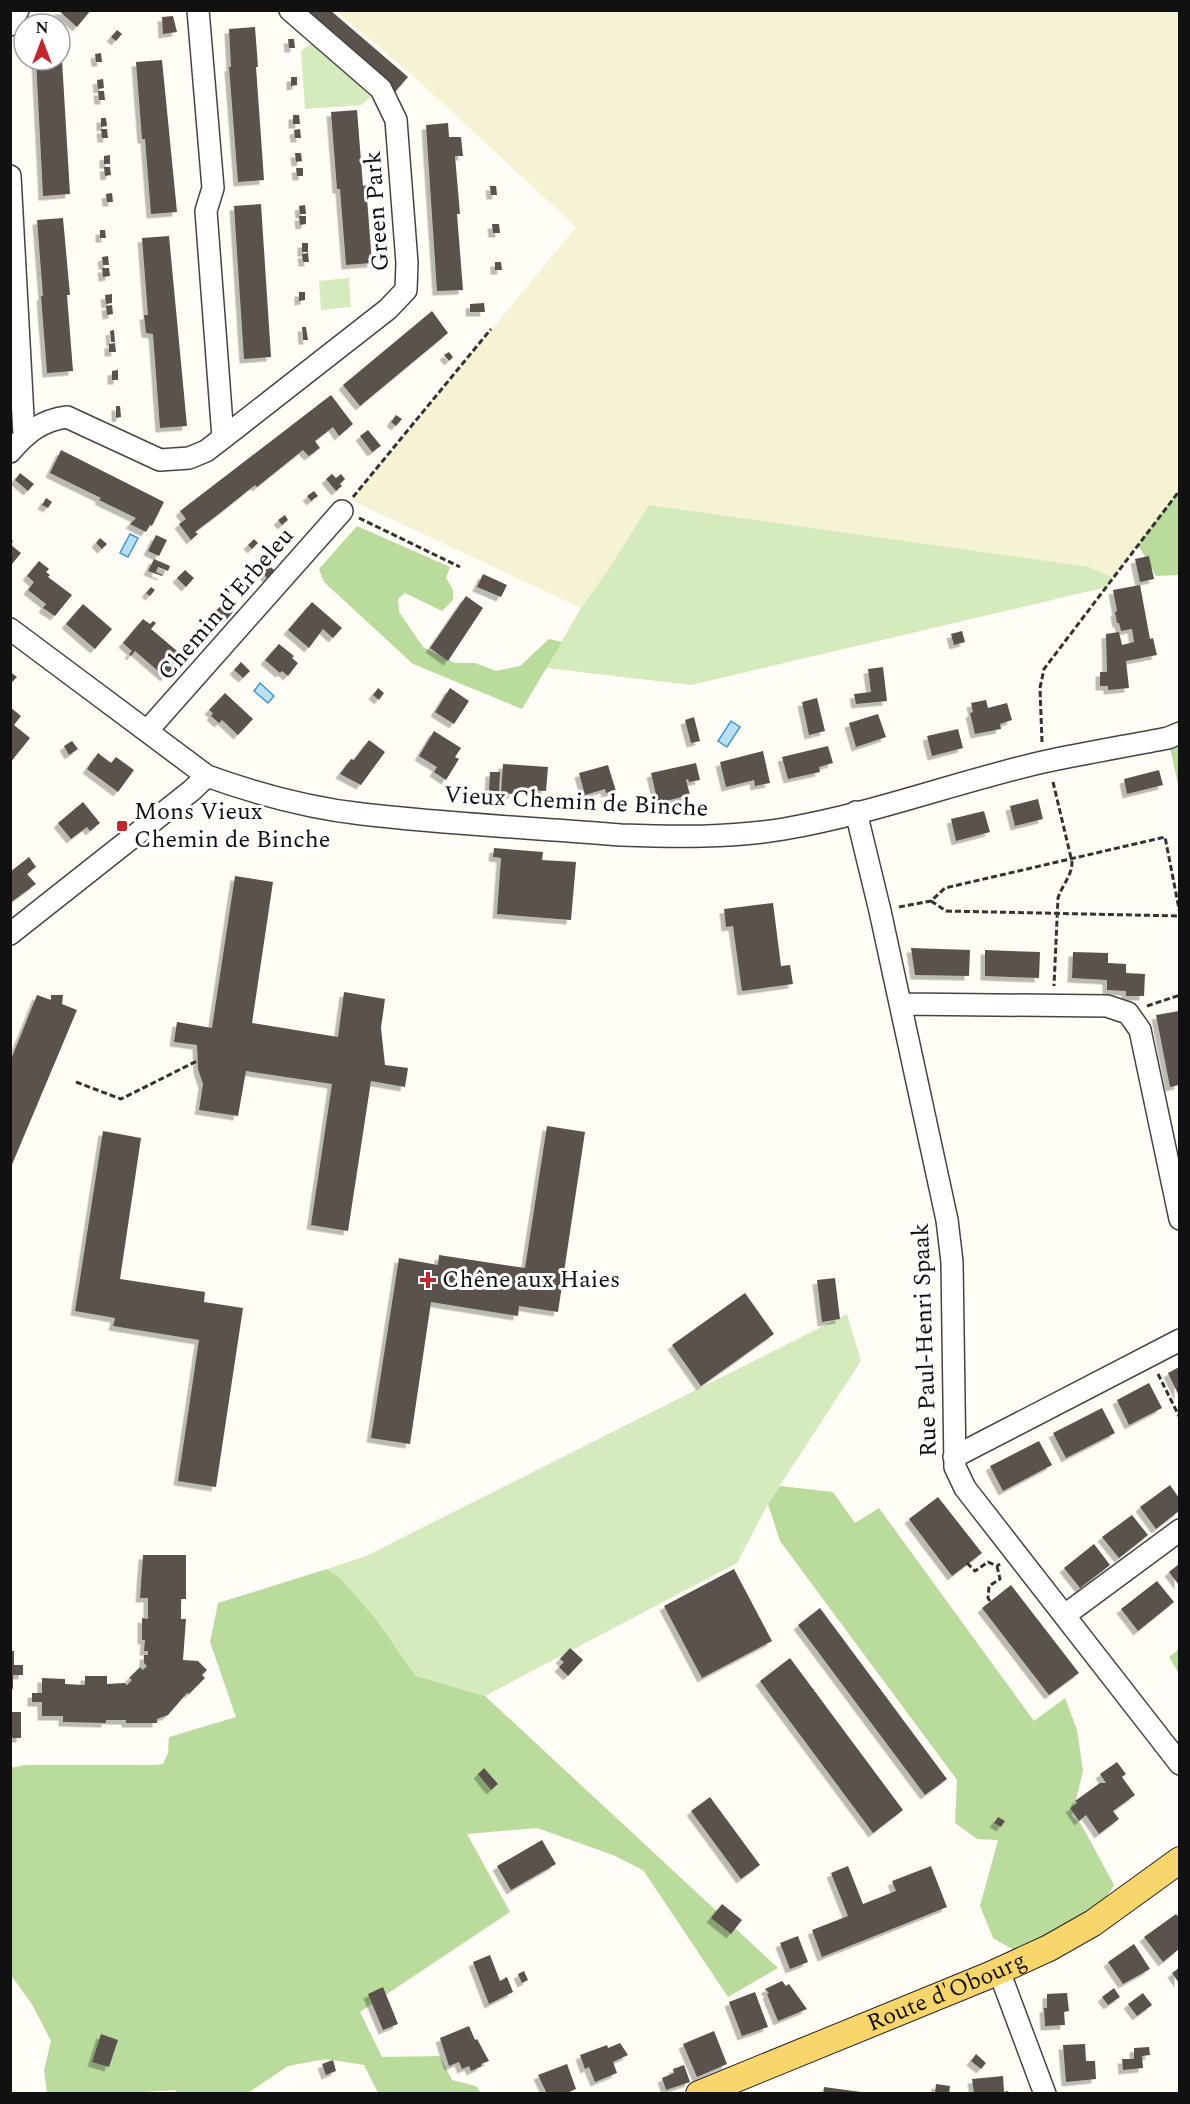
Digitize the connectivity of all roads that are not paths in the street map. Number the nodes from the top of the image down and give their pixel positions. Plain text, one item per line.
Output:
1 (18, 10) edge
2 (198, 10) edge
3 (291, 10) edge
4 (10, 25) edge
5 (10, 176) edge
6 (24, 435) junction
7 (223, 438) junction
8 (10, 452) edge
9 (342, 511) road end
10 (10, 629) edge
11 (147, 731) junction
12 (1179, 733) edge
13 (207, 776) junction
14 (856, 812) junction
15 (10, 934) edge
16 (901, 1004) junction
17 (1179, 1219) edge
18 (1179, 1340) edge
19 (954, 1457) junction
20 (1179, 1530) edge
21 (1065, 1615) junction
22 (1179, 1764) edge
23 (1179, 1860) edge
24 (999, 1971) junction
25 (699, 2094) edge
26 (1045, 2094) edge

1 - 4 street
2 - 7 street
3 - 7 street, Green Park
5 - 6 street
6 - 7 street, Green Park
6 - 8 street, Green Park
9 - 11 street, Chemin d'Erbeleu
10 - 11 street, Vieux Chemin de Binche
11 - 13 street, Vieux Chemin de Binche
12 - 14 street, Vieux Chemin de Binche
13 - 14 street, Vieux Chemin de Binche
13 - 15 street
14 - 16 street, Rue Paul-Henri Spaak
16 - 17 street
16 - 19 street, Rue Paul-Henri Spaak
18 - 19 street
19 - 21 street, Rue Paul-Henri Spaak
20 - 21 street
21 - 22 street, Rue Paul-Henri Spaak
23 - 24 main road, Route d'Obourg
24 - 25 main road, Route d'Obourg
24 - 26 street

